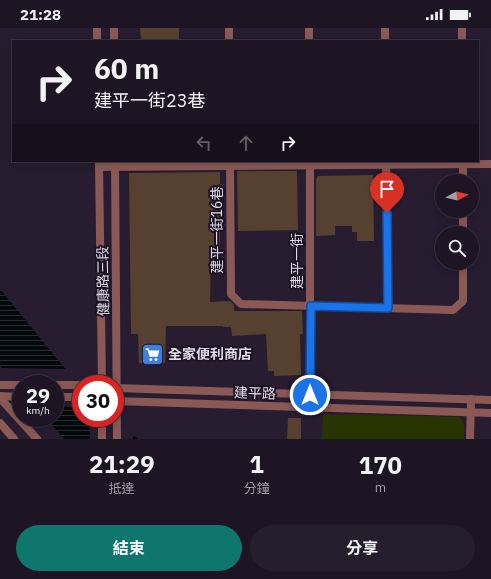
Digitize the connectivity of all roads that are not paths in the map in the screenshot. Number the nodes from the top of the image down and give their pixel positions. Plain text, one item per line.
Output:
1 (97, 28) edge
2 (114, 28) edge
3 (229, 28) edge
4 (309, 28) edge
5 (385, 28) edge
6 (462, 28) edge
7 (97, 40) edge
8 (114, 40) edge
9 (229, 40) edge
10 (309, 40) edge
11 (385, 40) edge
12 (462, 40) edge
13 (310, 163) edge
14 (386, 163) edge
15 (463, 163) edge
16 (99, 164) edge
17 (115, 164) edge
18 (230, 164) edge
19 (491, 164) edge
20 (463, 174) edge
21 (463, 270) edge
22 (311, 306) junction
23 (388, 308) junction
24 (102, 375) edge
25 (116, 375) edge
26 (0, 385) edge
27 (12, 385) edge
28 (124, 389) edge
29 (310, 395) junction
30 (0, 397) edge
31 (12, 397) edge
32 (471, 399) junction
33 (491, 400) edge
34 (124, 401) edge
35 (310, 408) junction
36 (471, 412) junction
37 (491, 413) edge
38 (0, 423) edge
39 (102, 427) edge
40 (117, 427) edge
41 (14, 439) edge
42 (37, 439) edge
43 (102, 439) edge
44 (118, 439) edge
45 (470, 439) edge

1 - 7 street
2 - 8 street
3 - 9 street
4 - 10 street
5 - 11 street
6 - 12 street
13 - 14 street
13 - 18 street
13 - 22 street, 建平一街
14 - 15 street
14 - 23 street
15 - 19 street
15 - 20 street
16 - 17 street
16 - 24 street, 健康路三段
17 - 18 street
17 - 25 street, 健康路三段
18 - 22 street, 建平一街16巷
21 - 23 street
22 - 23 street
22 - 29 street, 建平一街
26 - 27 street
28 - 29 street, 建平路
29 - 32 street, 建平路
29 - 35 street, 建平一街
30 - 31 street
30 - 42 street
32 - 33 street, 建平路
32 - 36 street
34 - 35 street, 建平路
35 - 36 street, 建平路
36 - 37 street, 建平路
36 - 45 street
38 - 41 street
39 - 43 street
40 - 44 street, 健康路三段

